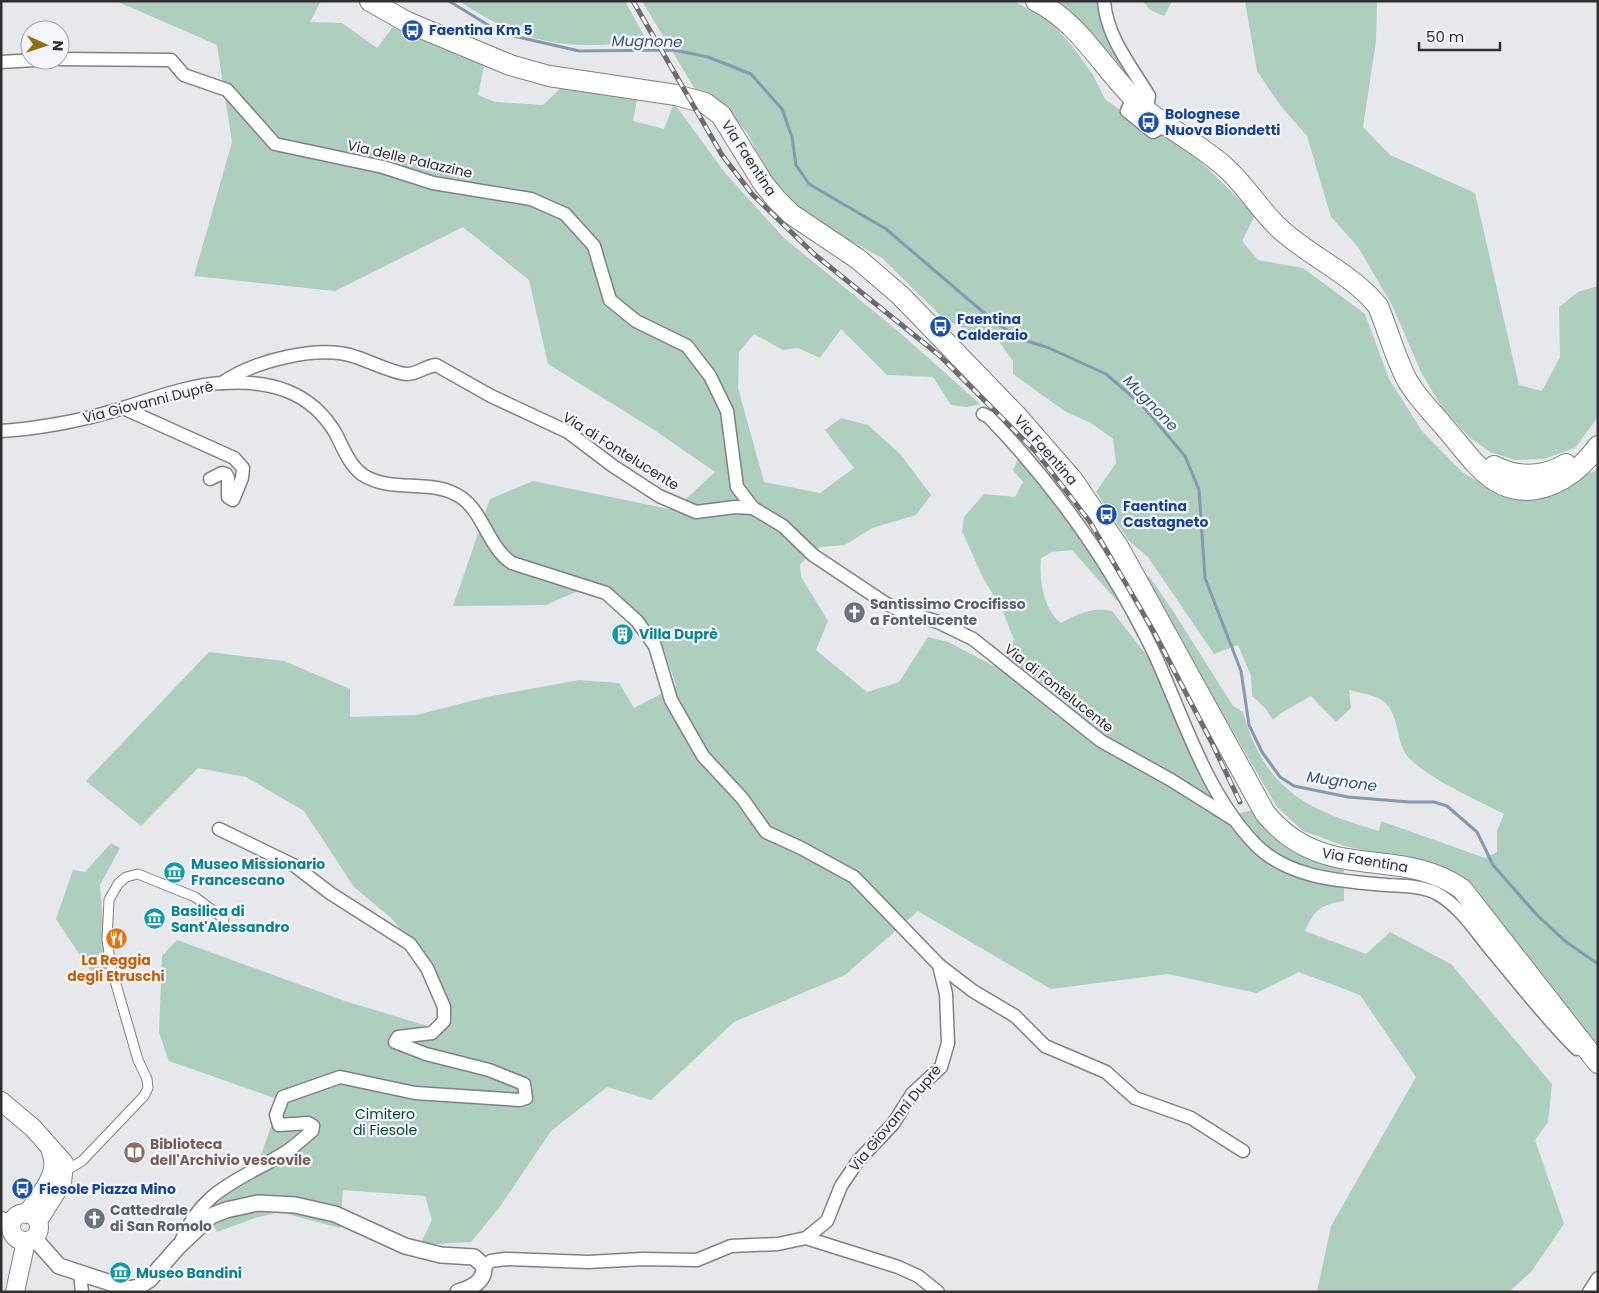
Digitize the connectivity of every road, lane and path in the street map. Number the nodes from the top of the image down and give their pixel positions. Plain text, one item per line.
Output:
1 (370, 1) edge
2 (1036, 1) edge
3 (1104, 1) edge
4 (70, 59) edge
5 (20, 61) edge
6 (1, 62) edge
7 (1140, 104) junction
8 (222, 383) junction
9 (123, 408) junction
10 (983, 414) dead end
11 (1442, 424) junction
12 (1, 431) edge
13 (1598, 435) edge
14 (1598, 446) edge
15 (210, 479) dead end
16 (753, 508) junction
17 (1233, 818) junction
18 (219, 829) dead end
19 (224, 919) dead end
20 (939, 966) junction
21 (1592, 1056) edge
22 (1, 1101) edge
23 (1243, 1151) dead end
24 (59, 1170) junction
25 (23, 1226) edge
26 (806, 1238) junction
27 (178, 1247) junction
28 (484, 1266) junction
29 (80, 1274) junction
30 (1598, 1278) edge
31 (143, 1289) edge
32 (15, 1292) edge
33 (82, 1292) edge
34 (458, 1292) edge
35 (938, 1292) edge
36 (1589, 1292) edge

1 - 21 main road, Via Faentina
2 - 7 main road
3 - 7 street
4 - 16 street, Via delle Palazzine
5 - 6 street
7 - 11 main road
8 - 9 street, Via Giovanni Duprè
8 - 16 street, Via di Fontelucente
8 - 20 street, Via Giovanni Duprè
9 - 12 street, Via Giovanni Duprè
9 - 15 street
10 - 17 street, Via Faentina
11 - 13 main road
11 - 14 main road
16 - 17 street, Via di Fontelucente
17 - 21 street, Via Faentina
18 - 27 street
19 - 24 street
20 - 23 street
20 - 26 street, Via Giovanni Duprè
22 - 24 main road
24 - 25 main road
25 - 29 street
25 - 32 main road
26 - 28 street, Via Giovanni Duprè
26 - 35 street
27 - 28 street
27 - 31 street
28 - 34 street
29 - 31 street
29 - 33 street
30 - 36 street

